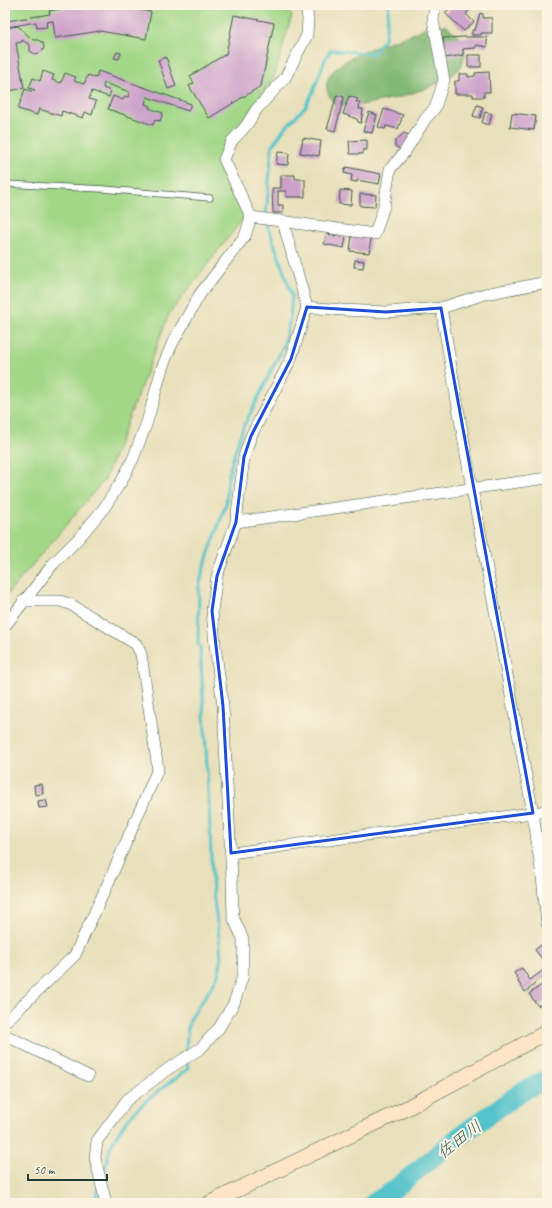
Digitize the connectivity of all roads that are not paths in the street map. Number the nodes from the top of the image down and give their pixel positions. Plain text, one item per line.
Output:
1 (306, 5) edge
2 (435, 5) edge
3 (5, 184) edge
4 (210, 198) dead end
5 (251, 217) junction
6 (283, 222) junction
7 (547, 282) edge
8 (307, 307) junction
9 (441, 308) junction
10 (547, 478) edge
11 (472, 489) junction
12 (236, 522) junction
13 (23, 601) junction
14 (5, 626) edge
15 (547, 811) edge
16 (533, 813) junction
17 (231, 853) junction
18 (547, 924) edge
19 (5, 1022) edge
20 (547, 1032) edge
21 (5, 1035) edge
22 (88, 1076) dead end
23 (106, 1203) edge
24 (210, 1203) edge

1 - 5 street
2 - 6 street
3 - 4 lane
5 - 6 street
5 - 13 street
6 - 8 street
7 - 9 street
8 - 9 street
8 - 12 street
9 - 11 street
10 - 11 street
11 - 12 street
11 - 16 street
12 - 17 street
13 - 14 street
13 - 19 street
15 - 16 street
16 - 17 street
16 - 18 street
17 - 23 street
20 - 24 street
21 - 22 street

